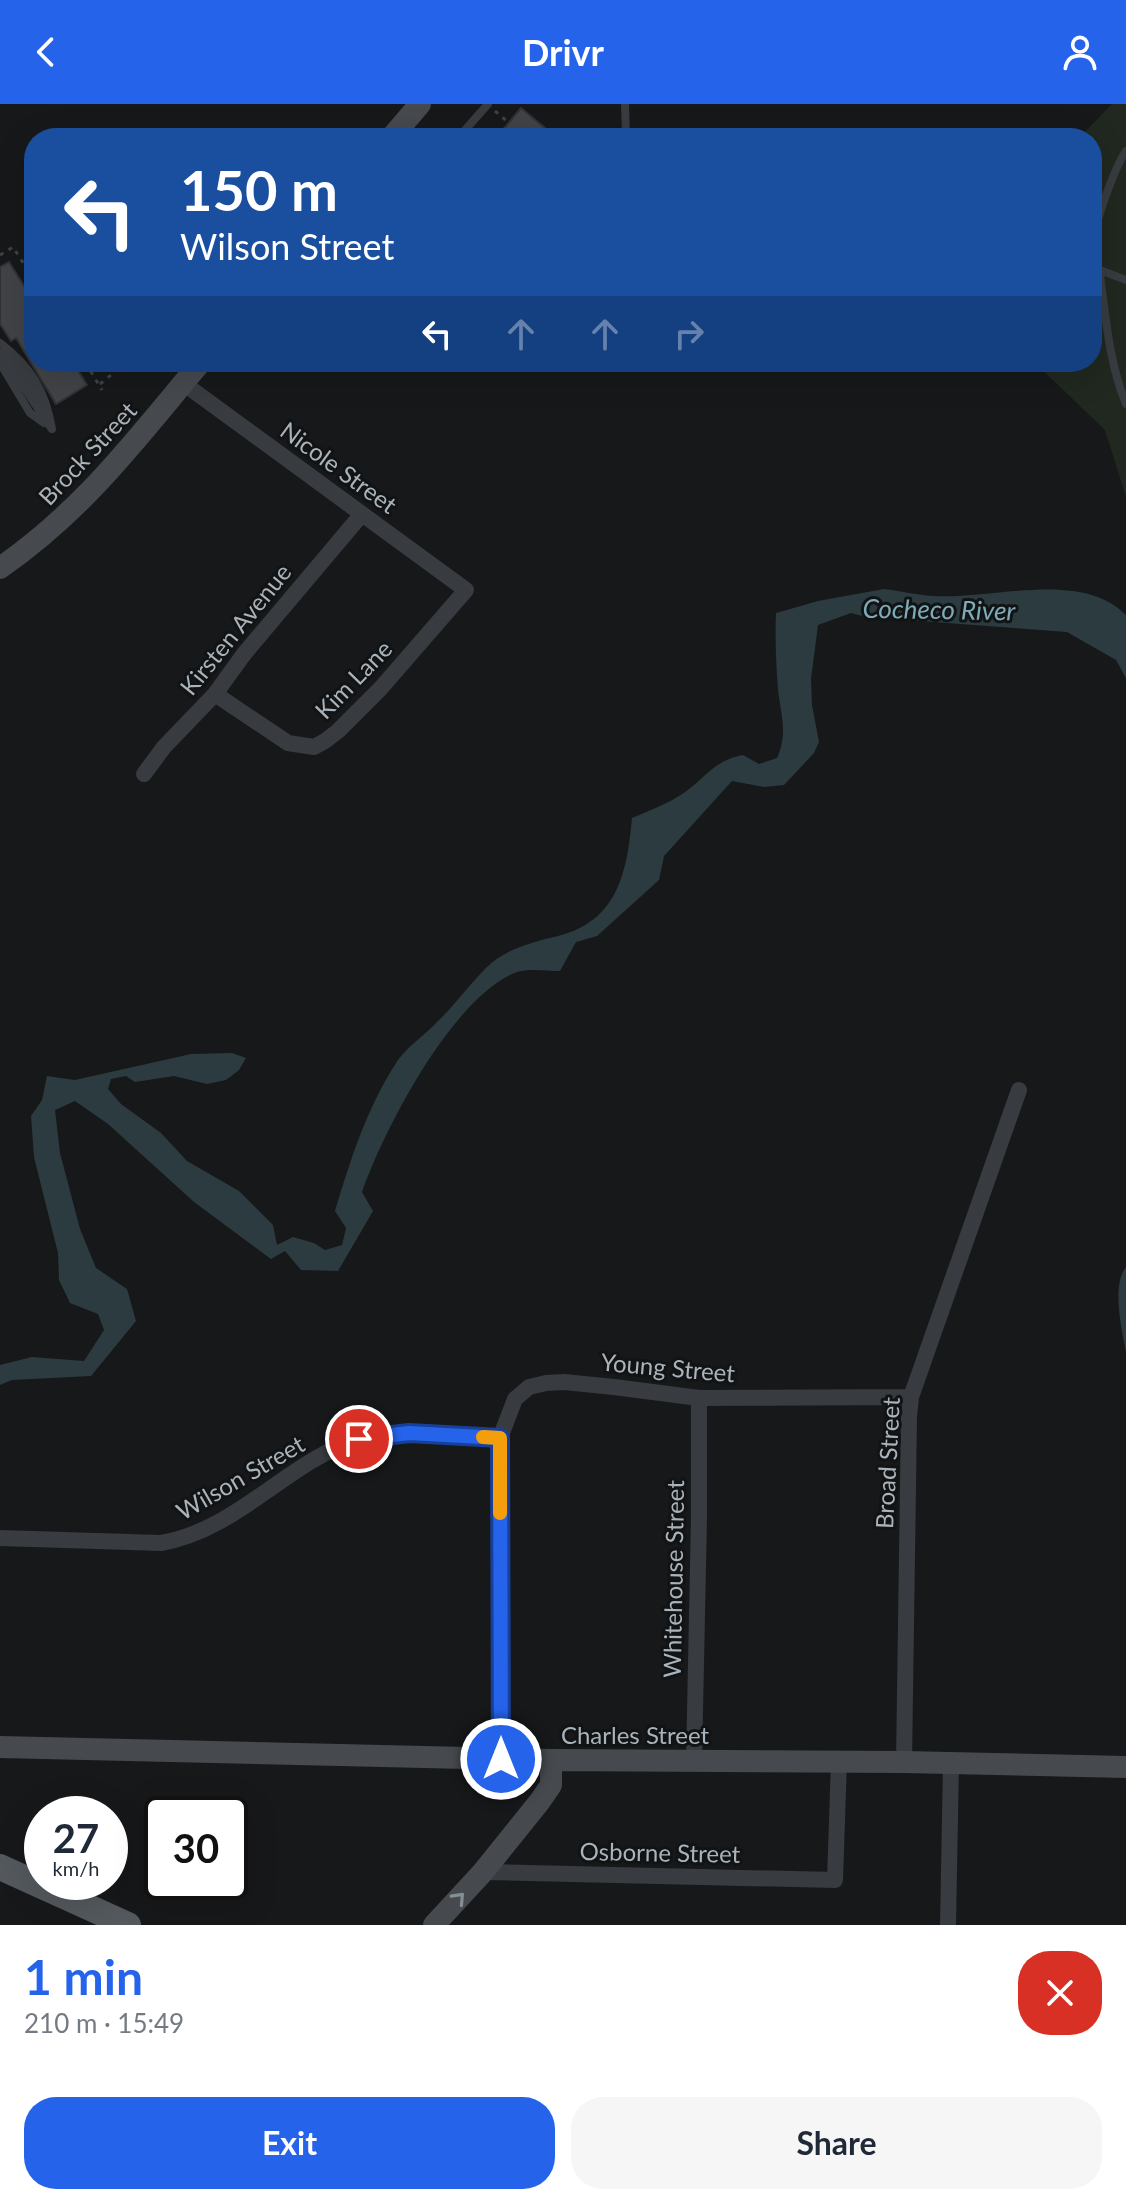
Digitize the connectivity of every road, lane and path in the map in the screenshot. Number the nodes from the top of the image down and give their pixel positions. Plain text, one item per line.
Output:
1 (420, 104) edge
2 (625, 104) edge
3 (491, 108) edge
4 (509, 123) dead end
5 (400, 128) edge
6 (469, 128) edge
7 (626, 128) edge
8 (1126, 151) edge
9 (1102, 209) edge
10 (0, 255) edge
11 (24, 264) edge
12 (1102, 271) edge
13 (1126, 280) edge
14 (1102, 289) edge
15 (0, 347) edge
16 (24, 361) edge
17 (0, 363) edge
18 (30, 372) edge
19 (91, 372) edge
20 (115, 372) edge
21 (192, 372) edge
22 (183, 383) junction
23 (99, 384) junction
24 (102, 390) dead end
25 (1126, 404) edge
26 (52, 429) junction
27 (362, 514) junction
28 (0, 568) edge
29 (466, 590) joint
30 (215, 694) junction
31 (144, 774) dead end
32 (1019, 1090) dead end
33 (911, 1397) junction
34 (699, 1398) junction
35 (500, 1438) junction
36 (0, 1538) edge
37 (0, 1747) edge
38 (501, 1759) junction
39 (551, 1760) junction
40 (694, 1761) junction
41 (839, 1761) junction
42 (904, 1762) junction
43 (951, 1763) junction
44 (1126, 1767) edge
45 (0, 1867) edge
46 (483, 1872) junction
47 (128, 1925) edge
48 (434, 1925) edge
49 (948, 1925) edge

1 - 5 street
2 - 7 lane
3 - 4 path
3 - 6 lane
8 - 9 lane
10 - 11 path
12 - 13 lane
14 - 25 lane
15 - 16 lane
15 - 26 lane
17 - 26 lane
18 - 26 lane
19 - 23 path
20 - 23 path
21 - 22 street, Brock Street
22 - 27 street, Nicole Street
22 - 28 street, Brock Street
23 - 24 path
27 - 29 street, Nicole Street
27 - 30 street, Kirsten Avenue
29 - 30 street, Kim Lane
30 - 31 street, Kirsten Avenue
32 - 33 street, Broad Street
33 - 34 street, Young Street
33 - 42 street, Broad Street
34 - 35 street, Young Street
34 - 40 street, Whitehouse Street
35 - 36 street, Wilson Street
35 - 38 street
37 - 38 street, Charles Street
38 - 39 street, Charles Street
39 - 40 street, Charles Street
39 - 46 street
40 - 41 street, Charles Street
41 - 42 street, Charles Street
41 - 46 street, Osborne Street
42 - 43 street, Charles Street
43 - 44 street, Charles Street
43 - 49 street
45 - 47 main road
48 -> 46 street

